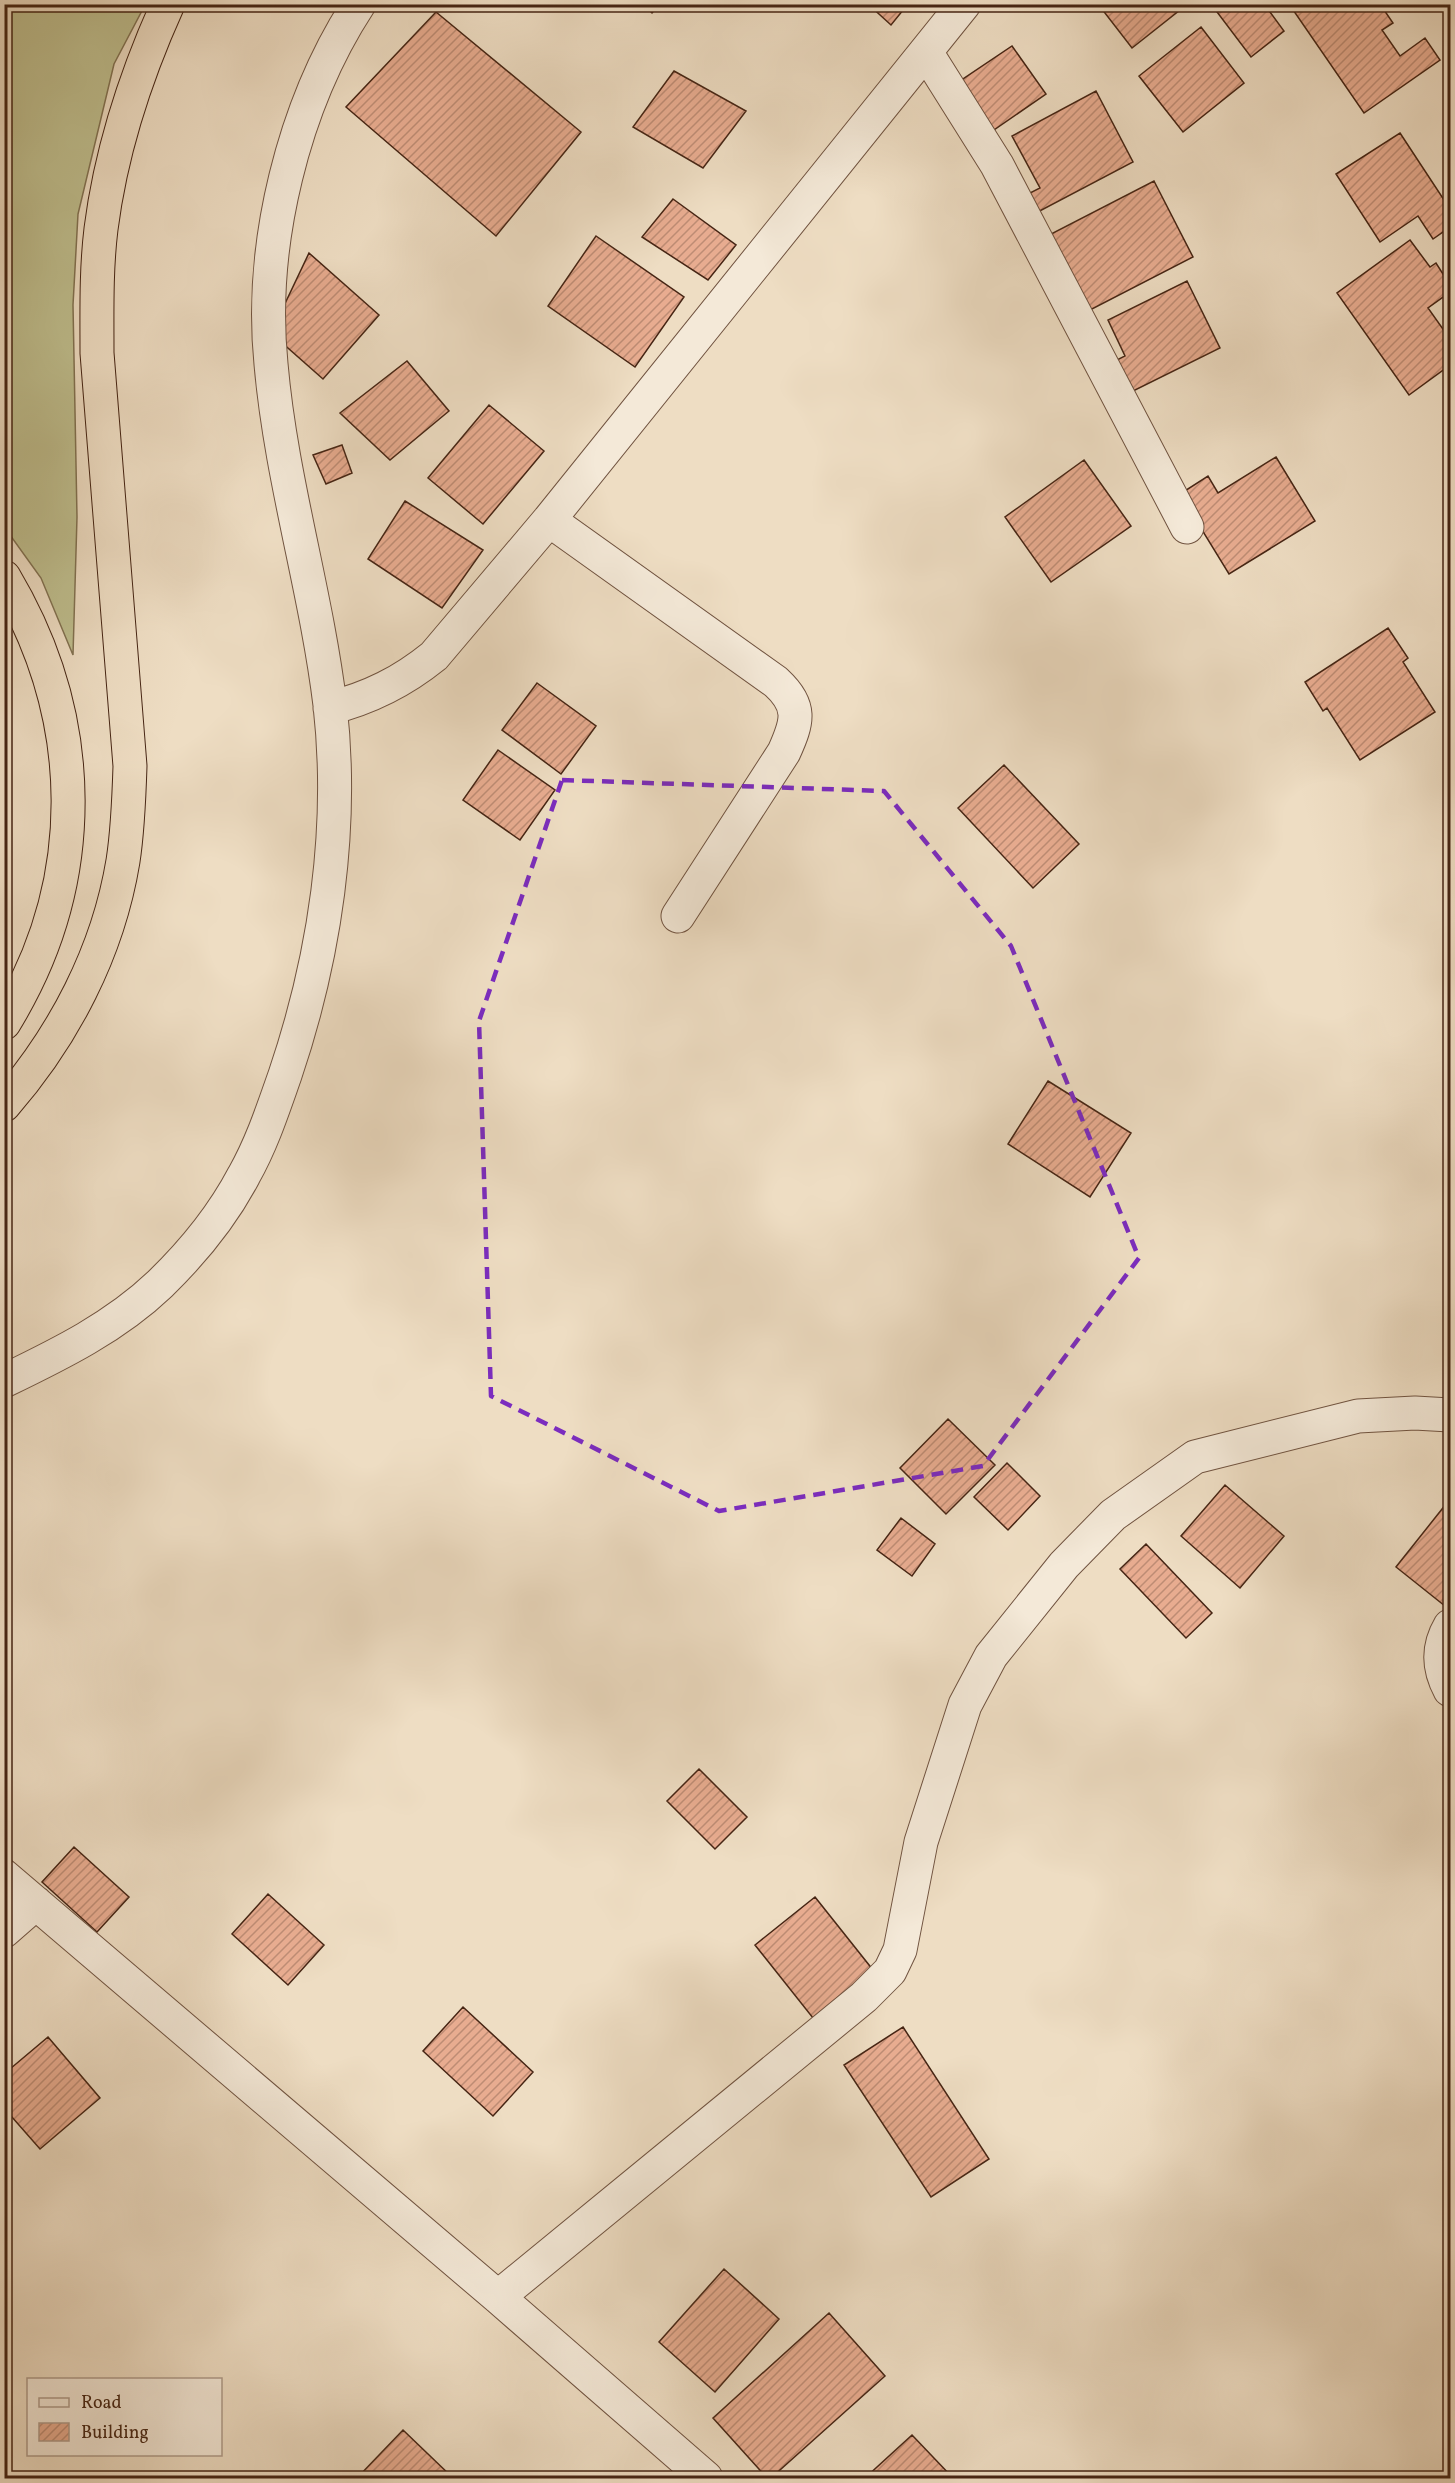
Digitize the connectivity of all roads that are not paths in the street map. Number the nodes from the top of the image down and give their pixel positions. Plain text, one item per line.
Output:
1 (168, 4) edge
2 (359, 4) edge
3 (964, 4) edge
4 (926, 52) junction
5 (549, 520) junction
6 (1187, 527) dead end
7 (4, 577) edge
8 (330, 708) junction
9 (678, 916) dead end
10 (4, 1023) edge
11 (4, 1105) edge
12 (4, 1381) edge
13 (1450, 1415) edge
14 (1450, 1626) edge
15 (1450, 1690) edge
16 (4, 1876) edge
17 (36, 1903) junction
18 (4, 1931) edge
19 (498, 2297) junction
20 (706, 2478) edge

1 - 11 highway
2 - 8 street
3 - 4 street
4 - 5 street
4 - 6 street
5 - 8 street
5 - 9 street
7 - 10 highway
8 - 12 street
13 - 19 street
14 - 15 street
16 - 17 street
17 - 18 street
17 - 19 street
19 - 20 street

